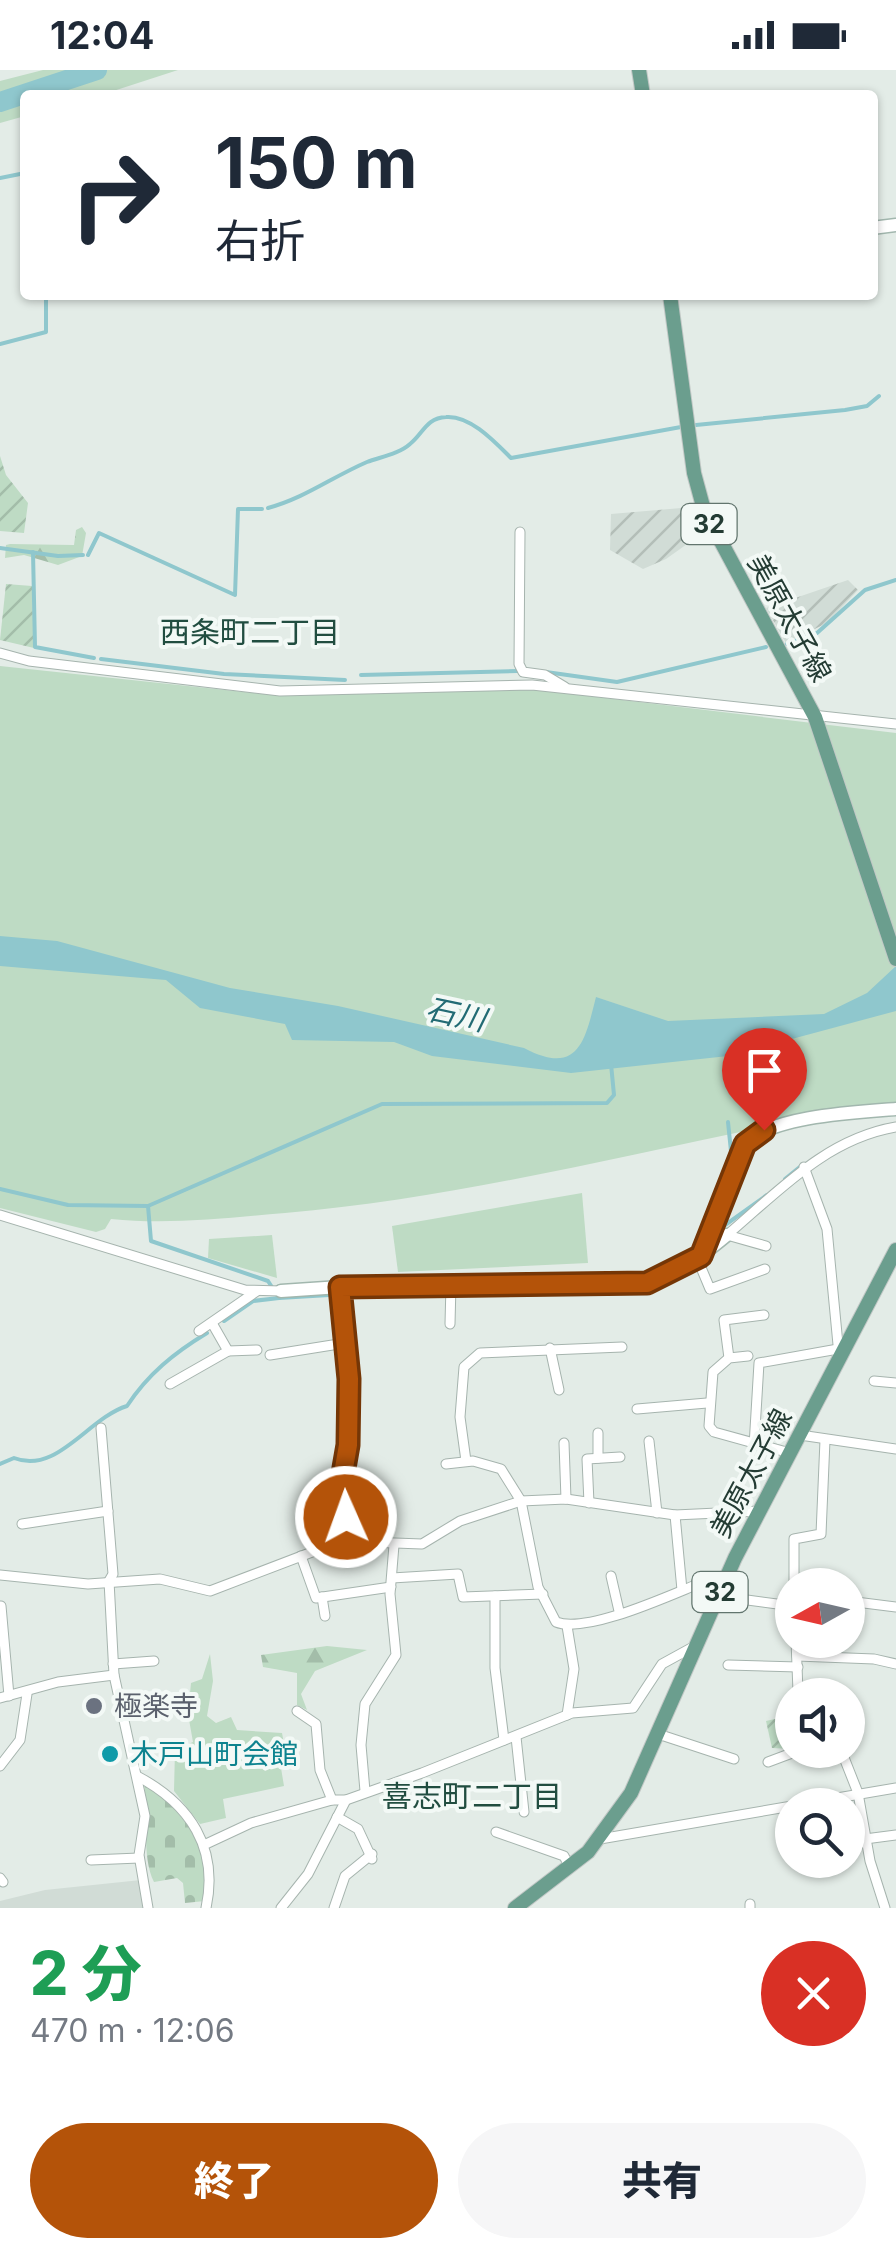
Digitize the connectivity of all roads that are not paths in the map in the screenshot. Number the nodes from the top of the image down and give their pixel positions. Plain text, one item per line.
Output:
1 (671, 300) edge
2 (520, 532) dead end
3 (0, 653) edge
4 (567, 689) junction
5 (817, 723) junction
6 (896, 724) edge
7 (896, 959) edge
8 (896, 1110) edge
9 (896, 1127) edge
10 (804, 1167) junction
11 (0, 1216) edge
12 (727, 1234) junction
13 (766, 1246) dead end
14 (896, 1250) edge
15 (699, 1257) junction
16 (765, 1269) dead end
17 (630, 1283) joint
18 (340, 1287) junction
19 (451, 1288) junction
20 (281, 1291) joint
21 (256, 1292) junction
22 (764, 1315) dead end
23 (212, 1322) junction
24 (450, 1324) dead end
25 (199, 1331) dead end
26 (345, 1343) junction
27 (622, 1347) dead end
28 (550, 1348) junction
29 (228, 1350) junction
30 (257, 1350) dead end
31 (839, 1354) junction
32 (270, 1355) dead end
33 (748, 1356) dead end
34 (730, 1358) junction
35 (874, 1382) dead end
36 (170, 1384) dead end
37 (896, 1384) edge
38 (559, 1390) dead end
39 (707, 1403) junction
40 (636, 1409) dead end
41 (101, 1428) dead end
42 (598, 1433) dead end
43 (800, 1434) junction
44 (825, 1440) junction
45 (649, 1441) dead end
46 (564, 1443) dead end
47 (754, 1446) junction
48 (896, 1450) edge
49 (790, 1453) junction
50 (620, 1456) dead end
51 (598, 1458) junction
52 (466, 1461) junction
53 (446, 1464) dead end
54 (566, 1499) junction
55 (521, 1501) junction
56 (589, 1502) junction
57 (108, 1510) junction
58 (760, 1511) junction
59 (657, 1513) junction
60 (675, 1516) junction
61 (22, 1524) dead end
62 (347, 1541) junction
63 (394, 1545) junction
64 (301, 1556) junction
65 (794, 1568) edge
66 (0, 1574) edge
67 (611, 1576) dead end
68 (109, 1581) junction
69 (391, 1582) junction
70 (682, 1590) junction
71 (720, 1593) junction
72 (542, 1594) junction
73 (495, 1596) junction
74 (322, 1597) junction
75 (775, 1603) edge
76 (865, 1603) edge
77 (0, 1606) edge
78 (896, 1607) edge
79 (619, 1611) junction
80 (325, 1616) dead end
81 (567, 1626) junction
82 (697, 1645) junction
83 (797, 1658) edge
84 (154, 1662) dead end
85 (797, 1662) junction
86 (896, 1664) edge
87 (728, 1665) dead end
88 (114, 1669) junction
89 (798, 1678) edge
90 (26, 1694) junction
91 (4, 1697) edge
92 (297, 1711) dead end
93 (567, 1715) junction
94 (658, 1734) junction
95 (516, 1737) junction
96 (504, 1740) junction
97 (734, 1759) dead end
98 (775, 1759) edge
99 (768, 1762) dead end
100 (0, 1766) edge
101 (138, 1776) junction
102 (896, 1788) edge
103 (364, 1791) junction
104 (865, 1793) edge
105 (332, 1800) junction
106 (346, 1800) junction
107 (775, 1808) edge
108 (524, 1812) dead end
109 (337, 1817) junction
110 (496, 1832) dead end
111 (865, 1834) edge
112 (896, 1835) edge
113 (600, 1839) junction
114 (866, 1841) junction
115 (206, 1844) junction
116 (140, 1858) junction
117 (91, 1860) dead end
118 (570, 1868) dead end
119 (148, 1908) edge
120 (206, 1908) edge
121 (281, 1908) edge
122 (334, 1908) edge
123 (515, 1908) edge
124 (885, 1908) edge

1 - 5 main road, 美原太子線 / 32
2 - 4 street
3 - 4 street
4 - 5 street
5 - 6 street
5 - 7 main road, 美原太子線 / 32
8 - 15 street
9 - 10 street
10 - 12 street
10 - 31 street
11 - 21 street
12 - 13 street
12 - 15 street
14 - 31 main road, 美原太子線 / 32
15 - 16 street
15 - 17 street
17 - 19 street
18 - 19 street
18 - 20 street
18 - 26 street
19 - 24 street
20 - 21 street
21 - 23 street
22 - 34 street
23 - 25 street
23 - 29 street
26 - 32 street
26 - 62 street
27 - 28 street
28 - 38 street
28 - 52 street
29 - 30 street
29 - 36 street
31 - 43 main road, 美原太子線 / 32
31 - 47 street
33 - 34 street
34 - 39 street
35 - 37 street
39 - 40 street
39 - 47 street
41 - 57 street
42 - 51 street
43 - 44 street
43 - 49 main road, 美原太子線 / 32
44 - 48 street
44 - 65 street
45 - 59 street
46 - 54 street
47 - 49 street
49 - 58 main road, 美原太子線 / 32
50 - 51 street
51 - 56 street
52 - 53 street
52 - 55 street
54 - 55 street
54 - 56 street
55 - 63 street
55 - 72 street
56 - 59 street
57 - 61 street
57 - 68 street
58 - 60 street
58 - 71 main road, 美原太子線 / 32
59 - 60 street
60 - 70 street
62 - 63 street
62 - 64 street
63 - 69 street
64 - 68 street
64 - 74 street
66 - 68 street
67 - 79 street
68 - 88 street
69 - 73 street
69 - 74 street
69 - 103 street
70 - 71 street
70 - 79 street
71 - 75 street
71 - 82 main road, 美原太子線 / 32
72 - 73 street
72 - 81 street
73 - 96 street
74 - 80 street
76 - 78 street
77 - 91 street
79 - 81 street
81 - 93 street
82 - 93 street
82 - 94 main road, 美原太子線 / 32
83 - 85 street
84 - 88 street
85 - 86 street
85 - 87 street
85 - 89 street
88 - 90 street
88 - 101 street
90 - 91 street
90 - 100 street
92 - 105 street
93 - 95 street
94 - 97 street
94 - 113 main road, 美原太子線 / 32
95 - 96 street
95 - 108 street
96 - 103 street
98 - 99 street
101 - 115 street
101 - 116 street
102 - 104 street
103 - 106 street
105 - 106 street
105 - 115 street
106 - 109 street
107 - 113 street
109 - 121 street
109 - 122 street
110 - 118 street
111 - 114 street
112 - 114 street
113 - 123 main road, 美原太子線 / 32
114 - 124 street
115 - 120 street
116 - 117 street
116 - 119 street

